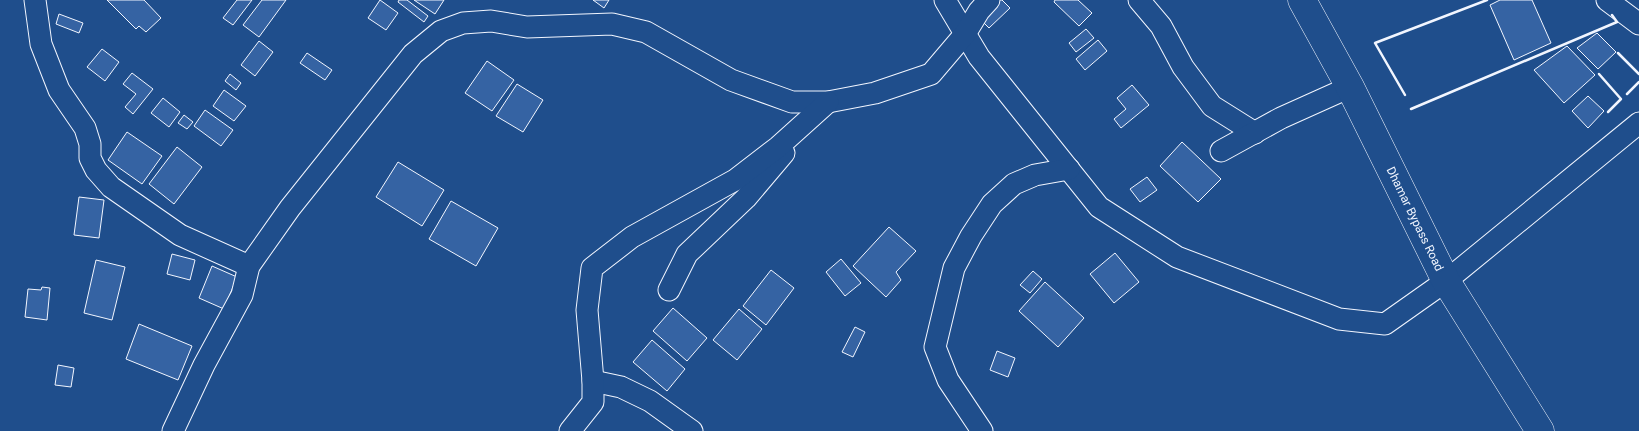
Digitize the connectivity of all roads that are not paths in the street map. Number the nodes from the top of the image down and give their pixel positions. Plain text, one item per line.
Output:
1 (35, 0) edge
2 (945, 0) edge
3 (989, 0) edge
4 (1139, 0) edge
5 (1302, 0) edge
6 (1607, 0) edge
7 (1639, 24) edge
8 (965, 34) junction
9 (1350, 86) junction
10 (828, 102) junction
11 (1639, 123) edge
12 (1255, 133) junction
13 (1222, 152) dead end
14 (1069, 169) junction
15 (249, 266) junction
16 (1446, 281) junction
17 (669, 290) dead end
18 (593, 381) junction
19 (173, 431) edge
20 (570, 431) edge
21 (692, 431) edge
22 (982, 431) edge
23 (1540, 431) edge

1 - 15 street
2 - 8 street
3 - 8 street
4 - 12 street
5 - 9 main road, Dhamar Bypass Road
6 - 7 street
8 - 10 street
8 - 14 street
9 - 12 street
9 - 16 main road, Dhamar Bypass Road
10 - 15 street
10 - 17 street
10 - 18 street
11 - 16 street
12 - 13 street
14 - 16 street
14 - 22 street
15 - 19 street
16 - 23 main road, Dhamar Bypass Road
18 - 20 street
18 - 21 street

